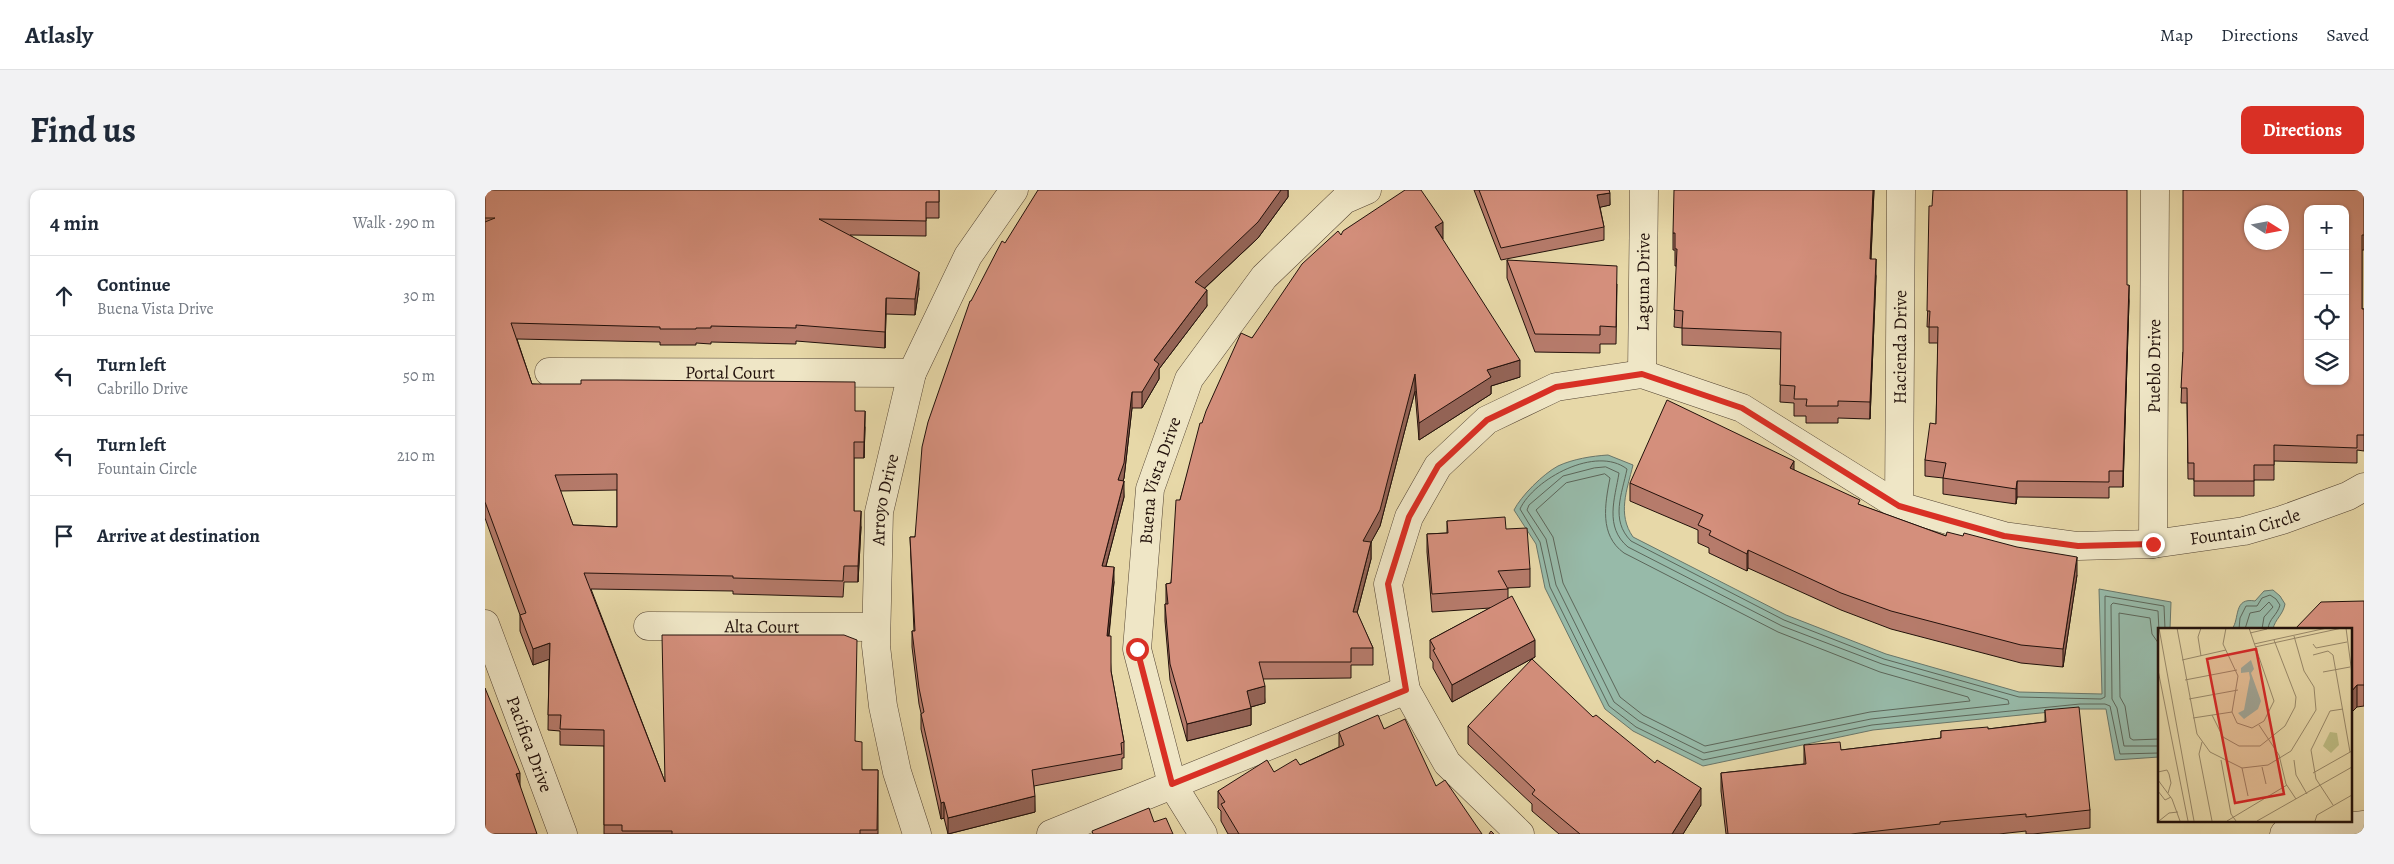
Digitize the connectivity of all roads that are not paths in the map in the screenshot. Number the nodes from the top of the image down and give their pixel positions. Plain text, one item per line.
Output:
1 (1015, 190) edge
2 (1367, 190) edge
3 (1644, 190) edge
4 (1901, 190) edge
5 (2155, 190) edge
6 (549, 372) dead end
7 (912, 374) junction
8 (1642, 374) junction
9 (2364, 487) edge
10 (1899, 506) junction
11 (2153, 544) junction
12 (485, 624) edge
13 (648, 626) dead end
14 (876, 627) junction
15 (1406, 690) junction
16 (1172, 784) junction
17 (2364, 825) edge
18 (563, 834) edge
19 (917, 834) edge
20 (1051, 834) edge
21 (1203, 834) edge
22 (1520, 834) edge
23 (2285, 834) edge

1 - 7 lane, Arroyo Drive
2 - 16 lane, Buena Vista Drive
3 - 8 lane, Laguna Drive
4 - 10 lane, Hacienda Drive
5 - 11 lane, Pueblo Drive
6 - 7 lane, Portal Court
7 - 14 lane, Arroyo Drive
8 - 10 lane, Fountain Circle
8 - 15 lane, Fountain Circle
9 - 11 lane, Fountain Circle
10 - 11 lane, Fountain Circle
12 - 18 lane, Pacifica Drive
13 - 14 lane, Alta Court
14 - 19 lane, Arroyo Drive
15 - 16 lane
15 - 22 lane, Fountain Circle
16 - 20 lane
16 - 21 lane, Buena Vista Drive
17 - 23 lane

